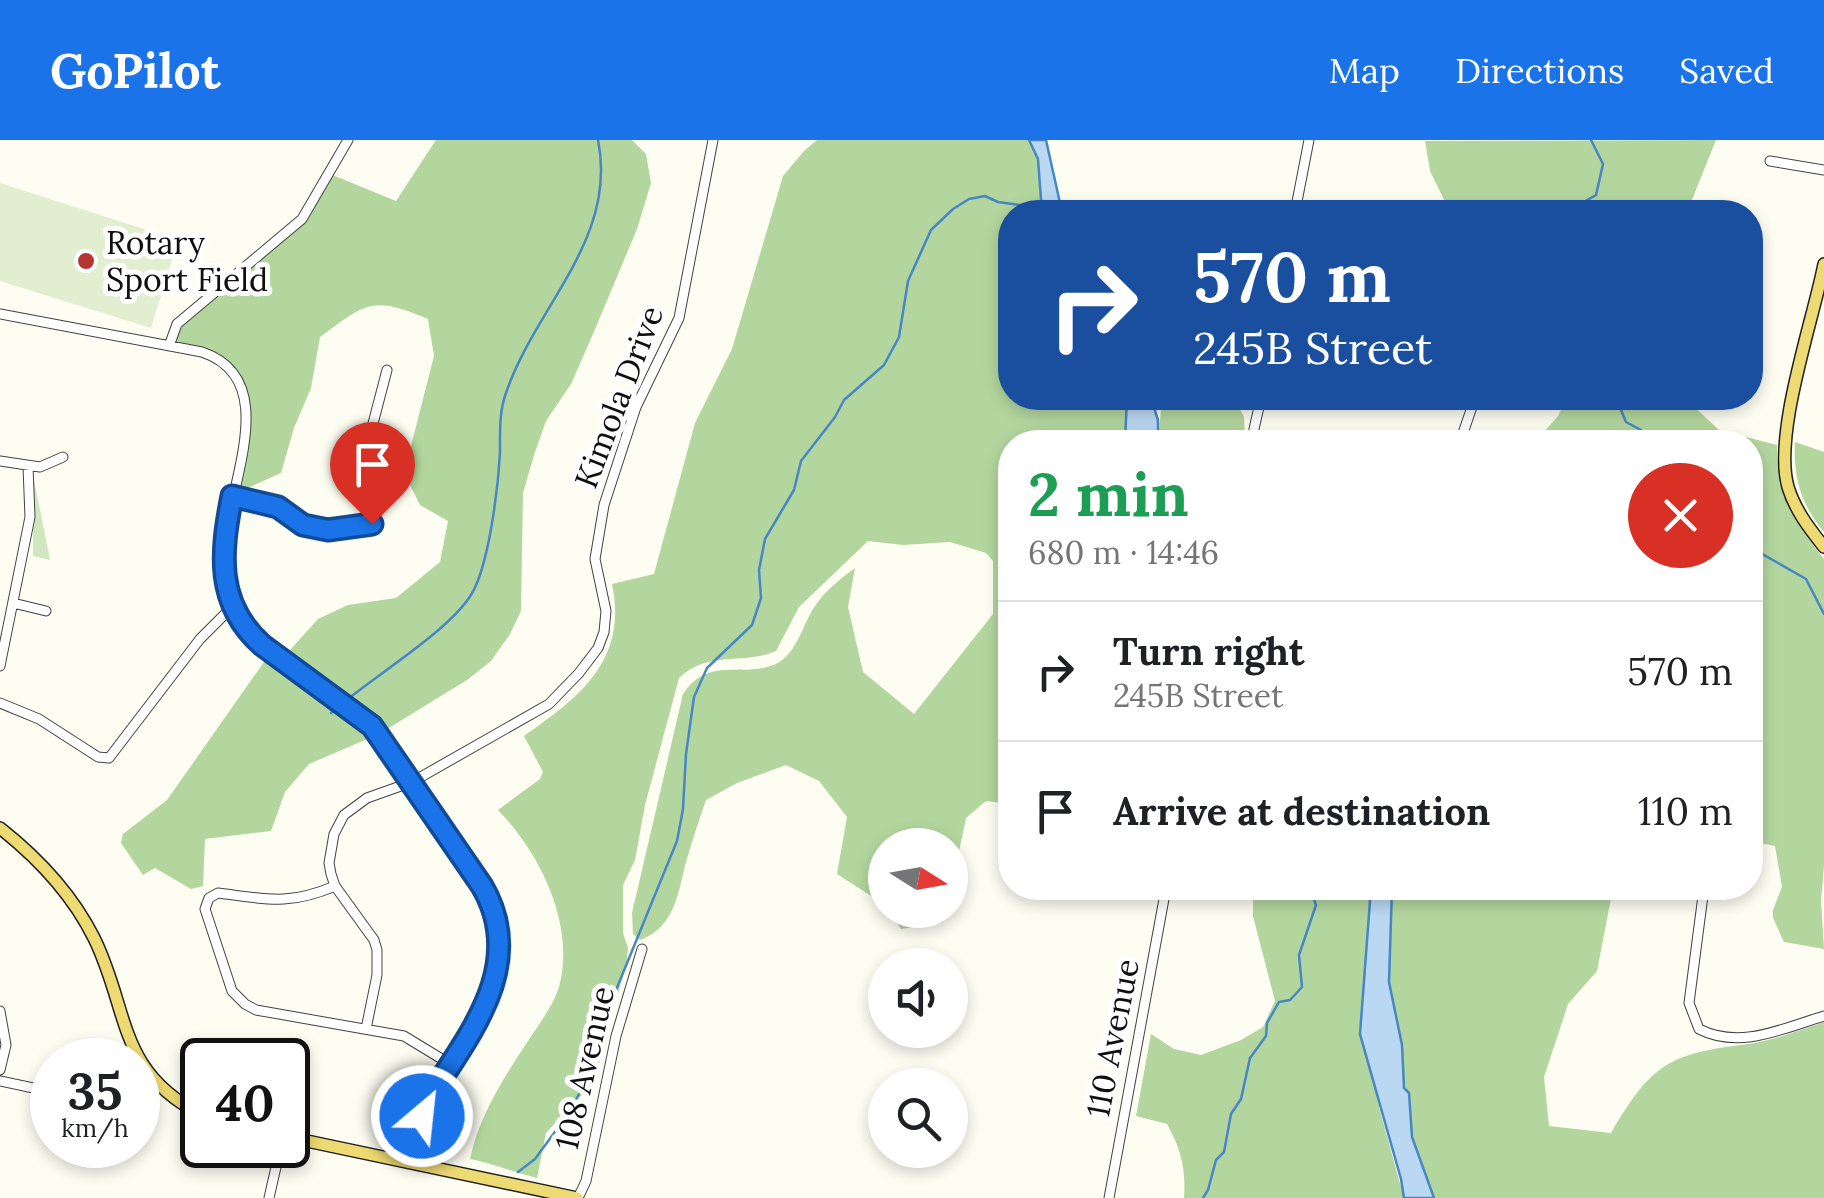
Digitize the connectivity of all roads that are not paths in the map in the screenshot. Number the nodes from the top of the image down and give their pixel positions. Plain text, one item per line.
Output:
1 (348, 140) edge
2 (714, 140) edge
3 (1309, 140) edge
4 (1770, 161) dead end
5 (1824, 170) edge
6 (1298, 200) edge
7 (1824, 264) edge
8 (1822, 285) edge
9 (0, 314) edge
10 (169, 346) junction
11 (387, 370) dead end
12 (1258, 410) edge
13 (1254, 429) dead end
14 (63, 458) dead end
15 (0, 461) edge
16 (28, 467) junction
17 (232, 496) junction
18 (1824, 546) edge
19 (13, 604) junction
20 (232, 608) junction
21 (46, 611) dead end
22 (0, 666) edge
23 (0, 702) edge
24 (412, 782) junction
25 (0, 828) edge
26 (335, 886) junction
27 (1164, 900) edge
28 (1702, 900) edge
29 (642, 949) dead end
30 (0, 1011) edge
31 (1824, 1016) edge
32 (366, 1029) junction
33 (128, 1038) edge
34 (450, 1064) junction
35 (0, 1070) edge
36 (0, 1081) edge
37 (160, 1085) edge
38 (30, 1087) edge
39 (180, 1099) edge
40 (310, 1142) edge
41 (413, 1163) junction
42 (276, 1168) edge
43 (270, 1198) edge
44 (577, 1198) edge
45 (1109, 1198) edge

1 - 10 street
2 - 24 street, Kimola Drive
3 - 6 street
4 - 5 street
7 - 8 main road
8 - 18 main road
9 - 10 street
10 - 17 street
11 - 17 street
12 - 13 street
14 - 16 street
15 - 16 street
16 - 19 street
17 - 20 street
19 - 21 street
19 - 22 street
20 - 23 street
20 - 24 street
24 - 26 street, Kimola Drive
24 - 34 street
25 - 33 main road
26 - 32 street
26 - 32 street
27 - 45 street, 110 Avenue
28 - 31 street
29 - 44 street, 108 Avenue
30 - 35 street
32 - 34 street
34 - 41 street
36 - 38 street
37 - 39 main road
40 - 41 main road
41 - 44 main road
42 - 43 street

